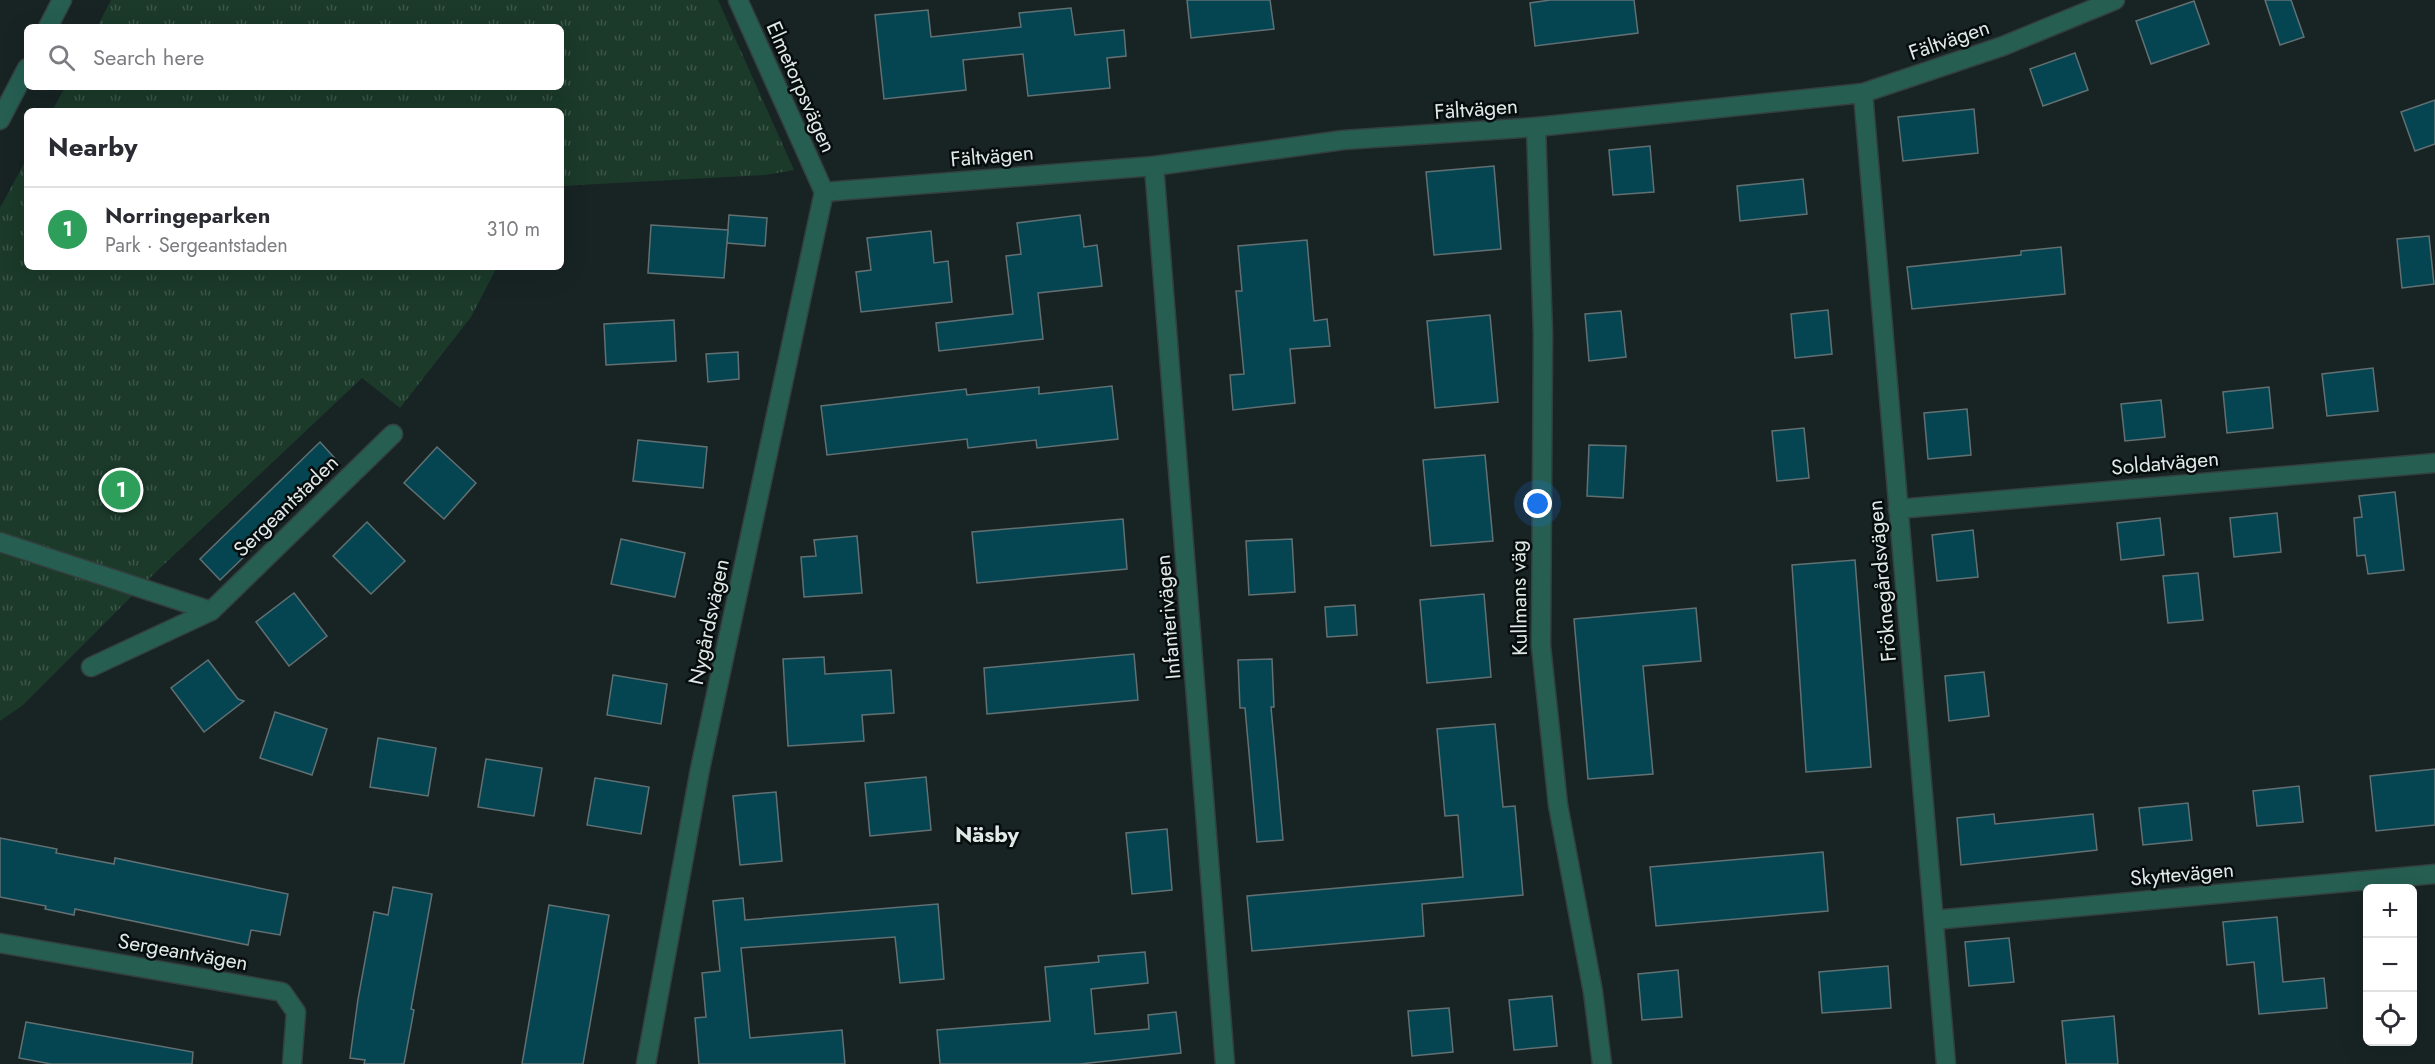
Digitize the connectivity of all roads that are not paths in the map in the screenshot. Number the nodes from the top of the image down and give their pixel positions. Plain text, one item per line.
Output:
1 (62, 0) edge
2 (738, 0) edge
3 (2115, 0) edge
4 (50, 24) edge
5 (24, 74) edge
6 (1863, 93) junction
7 (0, 120) edge
8 (1536, 127) junction
9 (1154, 166) junction
10 (824, 192) junction
11 (393, 434) dead end
12 (2435, 463) edge
13 (1898, 509) junction
14 (0, 542) edge
15 (211, 611) junction
16 (91, 667) dead end
17 (2435, 874) edge
18 (1934, 920) junction
19 (0, 943) edge
20 (292, 1064) edge
21 (646, 1064) edge
22 (1226, 1064) edge
23 (1602, 1064) edge
24 (1946, 1064) edge

1 - 4 street
2 - 10 street, Elmetorpsvägen
3 - 6 street, Fältvägen
5 - 7 street
6 - 8 street, Fältvägen
6 - 13 street, Fröknegårdsvägen
8 - 9 street, Fältvägen
8 - 23 street, Kullmans väg
9 - 10 street, Fältvägen
9 - 22 street, Infanterivägen
10 - 21 street, Nygårdsvägen
11 - 15 street, Sergeantstaden
12 - 13 street, Soldatvägen
13 - 18 street, Fröknegårdsvägen
14 - 15 street
15 - 16 street, Sergeantstaden
17 - 18 street, Skyttevägen
18 - 24 street, Fröknegårdsvägen
19 - 20 street, Sergeantvägen

